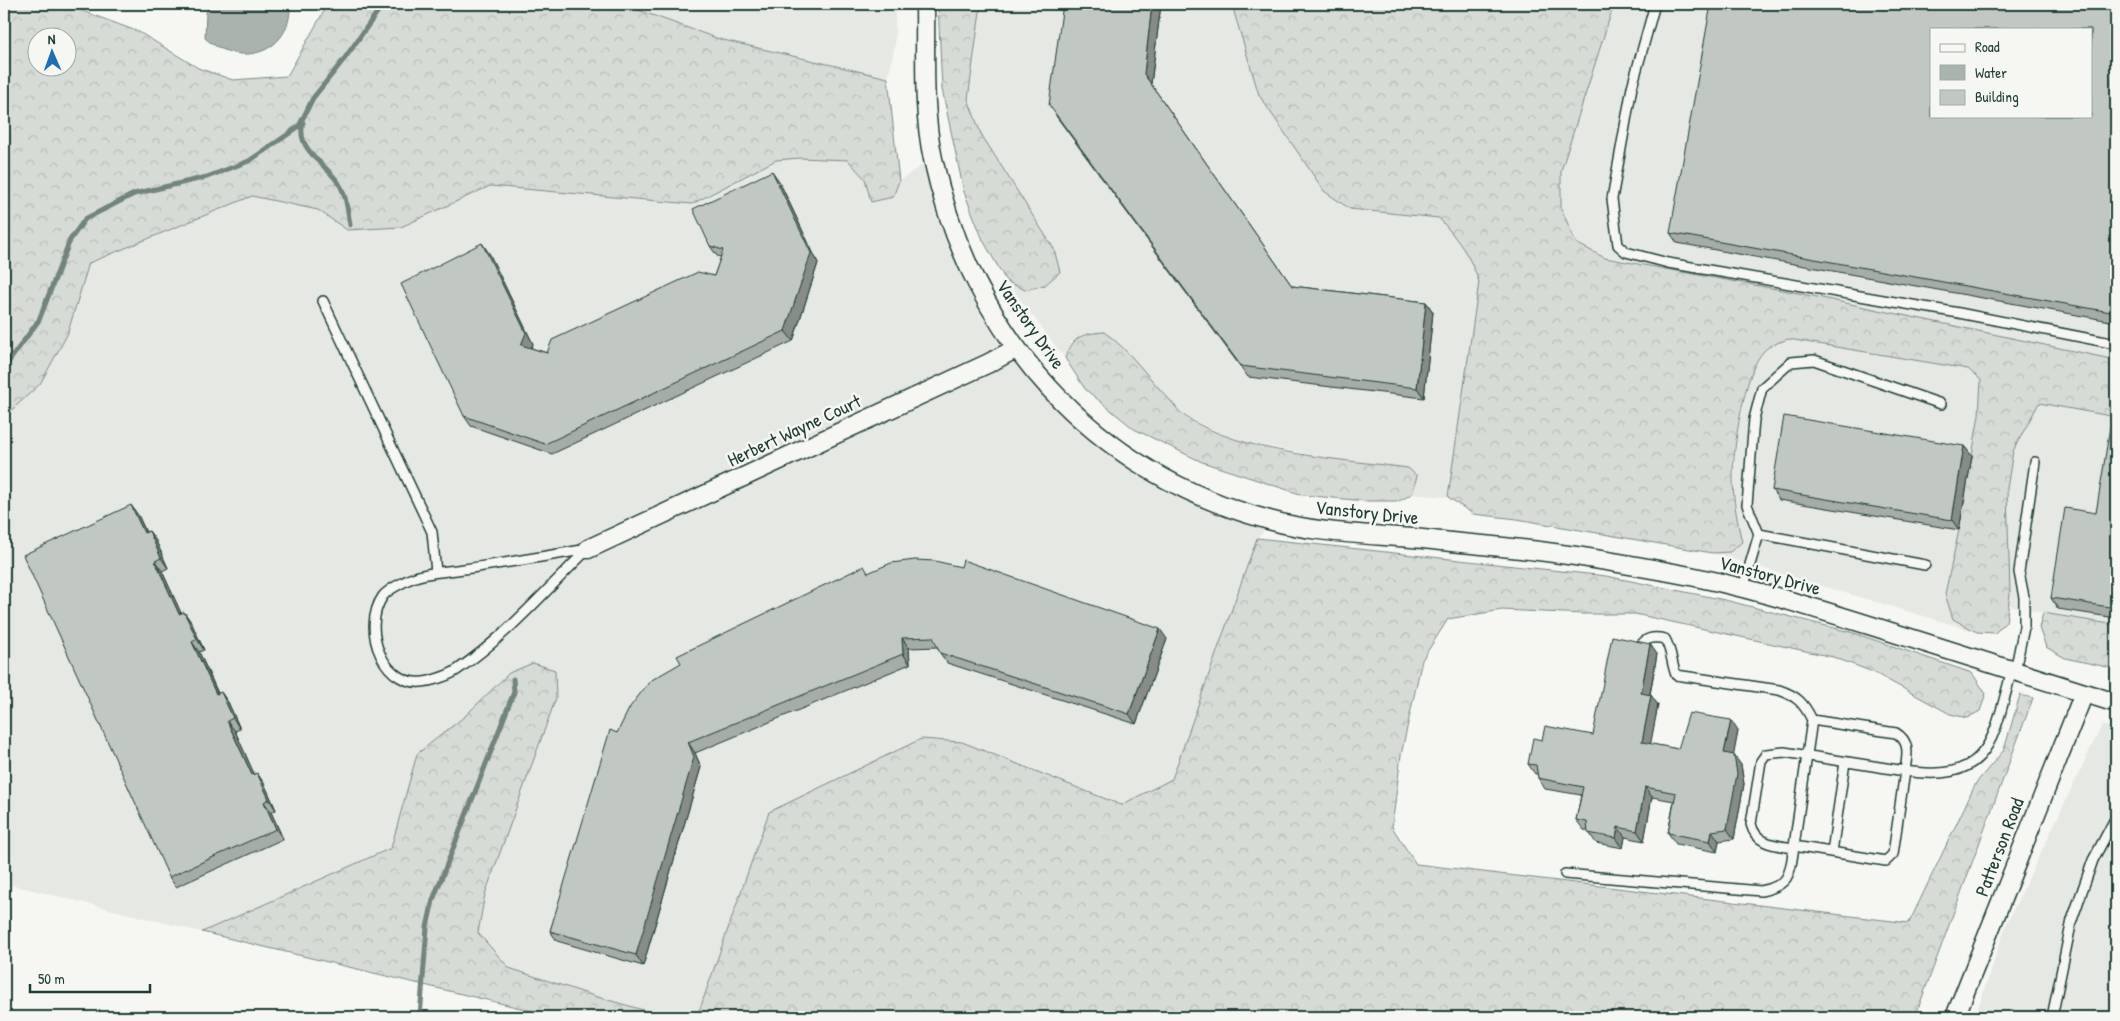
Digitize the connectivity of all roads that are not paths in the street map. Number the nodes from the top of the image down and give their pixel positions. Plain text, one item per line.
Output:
1 (925, 4) edge
2 (1655, 4) edge
3 (324, 301) dead end
4 (2116, 344) edge
5 (1017, 348) junction
6 (1941, 404) dead end
7 (2035, 462) dead end
8 (1759, 534) junction
9 (588, 549) junction
10 (1925, 565) dead end
11 (436, 572) junction
12 (1743, 588) junction
13 (1638, 648) edge
14 (2014, 670) junction
15 (2084, 693) junction
16 (2116, 703) edge
17 (1812, 720) junction
18 (1807, 756) junction
19 (1845, 762) junction
20 (1905, 772) junction
21 (2116, 817) edge
22 (1794, 847) junction
23 (1832, 852) junction
24 (1565, 874) dead end
25 (1955, 1017) edge
26 (2052, 1017) edge

1 - 5 street, Vanstory Drive
2 - 4 lane
3 - 11 lane
5 - 9 street, Herbert Wayne Court
5 - 12 street, Vanstory Drive
6 - 8 lane
7 - 14 lane
8 - 10 lane
8 - 12 lane
9 - 11 lane
9 - 11 lane
12 - 14 street, Vanstory Drive
13 - 17 lane
14 - 15 street, Vanstory Drive
14 - 20 lane
15 - 16 street, Vanstory Drive
15 - 25 street, Patterson Road
17 - 18 lane
17 - 20 lane
18 - 19 lane
18 - 22 lane
18 - 22 lane
19 - 20 lane
19 - 23 lane
20 - 23 lane
21 - 26 lane
22 - 23 lane
22 - 24 lane

